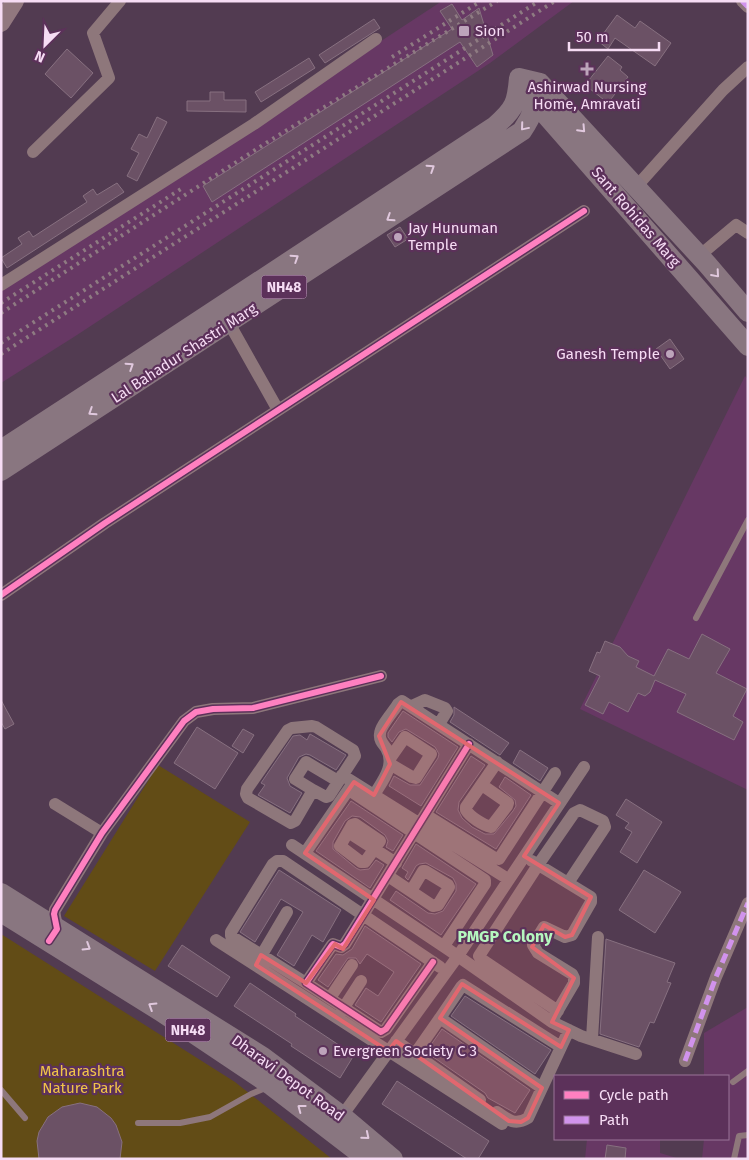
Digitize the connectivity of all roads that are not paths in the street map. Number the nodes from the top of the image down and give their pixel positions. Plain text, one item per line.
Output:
1 (15, 1) edge
2 (120, 1) edge
3 (742, 1) edge
4 (748, 6) edge
5 (1, 23) edge
6 (376, 38) dead end
7 (748, 67) edge
8 (540, 83) junction
9 (517, 99) junction
10 (537, 104) junction
11 (33, 152) dead end
12 (636, 187) junction
13 (584, 211) dead end
14 (748, 233) edge
15 (694, 249) junction
16 (672, 257) junction
17 (1, 285) edge
18 (747, 311) edge
19 (229, 323) junction
20 (729, 324) junction
21 (178, 346) junction
22 (748, 346) edge
23 (278, 410) junction
24 (1, 450) edge
25 (1, 471) edge
26 (748, 520) edge
27 (1, 595) edge
28 (696, 618) dead end
29 (381, 676) dead end
30 (469, 744) junction
31 (497, 762) junction
32 (584, 767) dead end
33 (556, 773) dead end
34 (340, 778) junction
35 (482, 785) dead end
36 (351, 786) junction
37 (313, 790) junction
38 (543, 792) junction
39 (374, 795) junction
40 (559, 803) junction
41 (55, 804) dead end
42 (399, 817) junction
43 (420, 824) junction
44 (102, 833) junction
45 (292, 845) dead end
46 (374, 849) junction
47 (305, 853) junction
48 (523, 857) junction
49 (477, 860) junction
50 (396, 863) junction
51 (538, 865) junction
52 (388, 876) junction
53 (508, 879) junction
54 (568, 883) junction
55 (411, 891) dead end
56 (1, 893) edge
57 (374, 900) junction
58 (748, 904) edge
59 (1, 912) edge
60 (287, 912) dead end
61 (364, 915) junction
62 (53, 935) junction
63 (598, 937) dead end
64 (216, 940) dead end
65 (444, 946) junction
66 (458, 956) junction
67 (258, 960) junction
68 (433, 962) junction
69 (352, 965) dead end
70 (446, 971) junction
71 (361, 981) dead end
72 (306, 983) junction
73 (330, 998) junction
74 (341, 1012) junction
75 (555, 1016) junction
76 (440, 1018) junction
77 (569, 1030) junction
78 (592, 1039) junction
79 (392, 1046) junction
80 (561, 1047) junction
81 (415, 1054) junction
82 (636, 1054) dead end
83 (686, 1060) dead end
84 (748, 1071) edge
85 (733, 1082) dead end
86 (272, 1086) junction
87 (542, 1088) junction
88 (1, 1090) edge
89 (24, 1118) dead end
90 (138, 1123) dead end
91 (336, 1123) junction
92 (502, 1124) dead end
93 (748, 1135) edge
94 (367, 1159) edge
95 (393, 1159) edge
96 (734, 1159) edge

1 - 5 main road
2 - 11 street
3 - 4 street
6 - 17 street
7 - 12 street
8 - 9 main road
8 - 10 main road, Lal Bahadur Shastri Marg / NH48
8 -> 12 main road, Sant Rohidas Marg
9 - 10 main road
21 -> 9 main road, Lal Bahadur Shastri Marg / NH48
10 - 16 main road, Sant Rohidas Marg
10 -> 19 main road, Lal Bahadur Shastri Marg / NH48
12 - 15 main road, Sant Rohidas Marg
13 - 23 street
14 - 15 street
15 - 16 main road
15 -> 18 main road, Sant Rohidas Marg
16 - 20 main road, Sant Rohidas Marg
18 - 20 main road
19 - 21 main road, Lal Bahadur Shastri Marg / NH48
19 - 23 street
20 - 22 main road, Sant Rohidas Marg
24 -> 21 main road, Lal Bahadur Shastri Marg / NH48
21 -> 25 main road, Lal Bahadur Shastri Marg / NH48
23 - 27 street
26 - 28 lane
29 - 44 street
30 - 31 street
30 - 39 street
30 - 43 street
31 - 35 street
31 - 38 street
32 - 40 street
33 - 38 street
34 - 36 street
34 - 37 street
34 - 37 street
34 - 37 street
36 - 39 street
36 - 42 street
36 - 47 street
38 - 40 street
38 - 49 street
39 - 42 street
40 - 48 street
41 - 44 street
42 - 43 street
43 - 49 street
43 - 50 street
44 - 62 street
45 - 47 street
46 - 46 street
46 - 50 street
47 - 57 street
48 - 51 street
48 - 53 street
49 - 53 street
49 - 65 street
50 - 52 street
51 - 54 street
51 - 54 street
51 - 75 street
52 - 55 street
52 - 57 street
53 - 66 street
54 - 75 street
56 - 62 main road, Dharavi Depot Road
57 - 61 street
57 - 65 street
58 - 83 street
59 - 62 main road, NH48
60 - 67 street
61 - 67 street
61 - 68 street
61 - 72 street
86 -> 62 main road, NH48
62 -> 91 main road, Dharavi Depot Road
63 - 78 street
64 - 67 street
65 - 66 street
66 - 70 street
66 - 75 street
67 - 72 street
67 - 74 street
68 - 70 street
68 - 74 street
69 - 73 street
70 - 79 street
71 - 74 street
72 - 73 street
73 - 74 street
74 - 79 street
75 - 77 street
76 - 80 street
76 - 81 street
76 - 87 street
77 - 78 street
77 - 80 street
78 - 82 street
79 - 81 street
79 - 91 street
79 - 92 street
80 - 87 street
81 - 87 street
84 - 85 lane
86 - 90 lane
91 -> 86 main road, NH48
88 - 89 lane
91 - 94 main road, NH48
91 -> 95 main road, Dharavi Depot Road
93 - 96 lane

